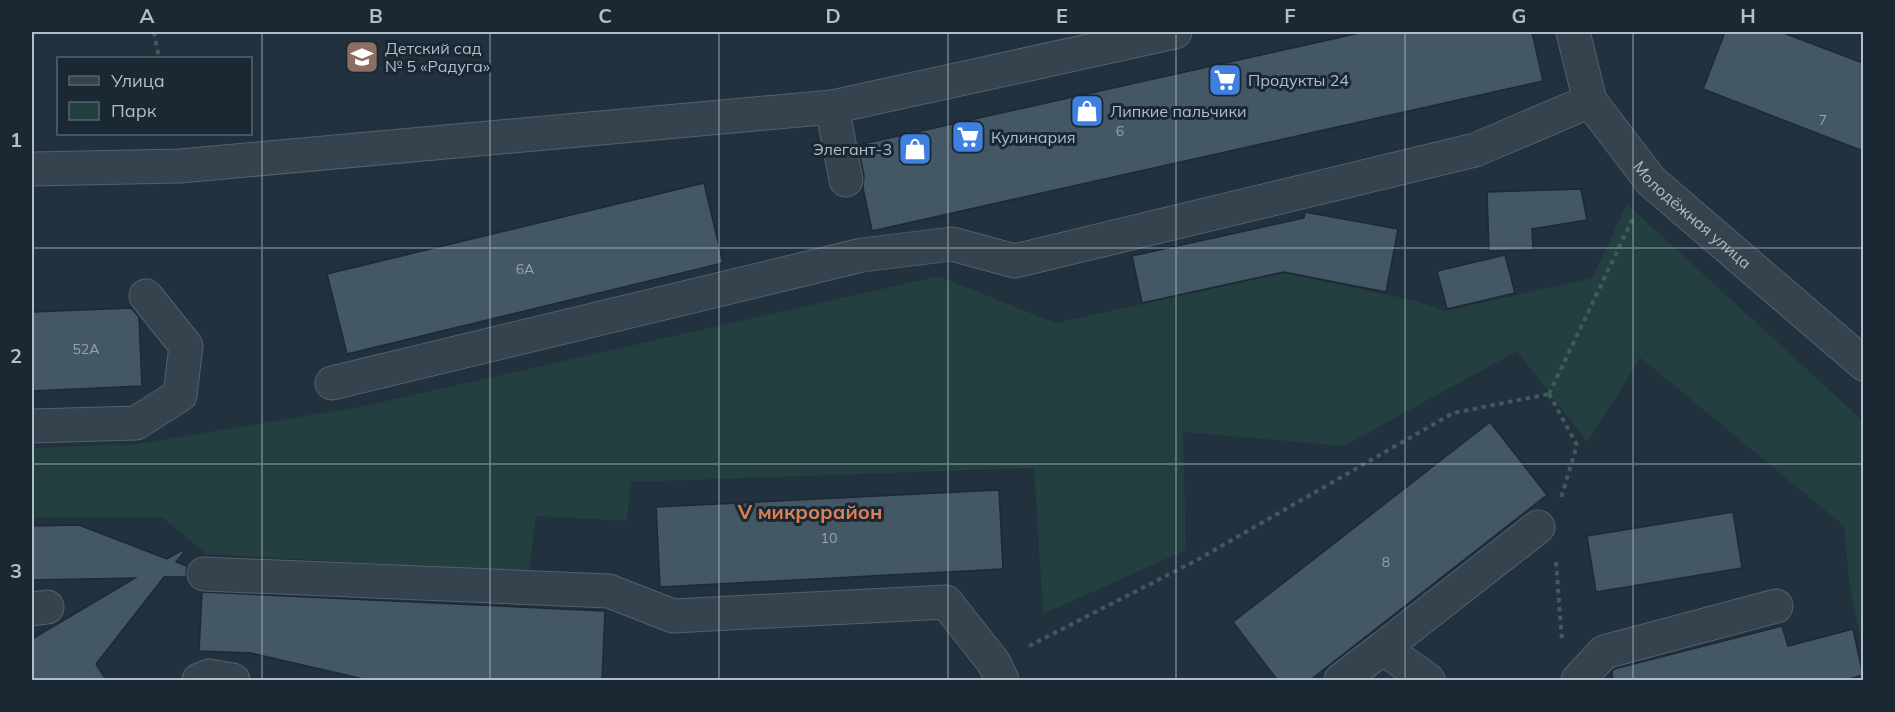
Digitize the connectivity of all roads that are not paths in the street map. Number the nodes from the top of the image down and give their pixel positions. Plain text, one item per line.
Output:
1 (1175, 32) edge
2 (1573, 32) edge
3 (1590, 101) junction
4 (832, 106) junction
5 (32, 169) edge
6 (846, 180) dead end
7 (146, 296) dead end
8 (1863, 364) edge
9 (332, 383) dead end
10 (32, 426) edge
11 (1538, 527) dead end
12 (204, 574) dead end
13 (1776, 606) dead end
14 (1383, 648) junction
15 (198, 681) edge
16 (233, 681) edge
17 (1002, 681) edge
18 (1341, 681) edge
19 (1428, 681) edge
20 (1578, 681) edge

1 - 4 street
2 - 3 street, Молодёжная улица
3 - 8 street, Молодёжная улица
3 - 9 street
4 - 5 street
4 - 6 street
7 - 10 street
11 - 14 street
12 - 17 street
13 - 20 street
14 - 18 street
14 - 19 street
15 - 16 street

